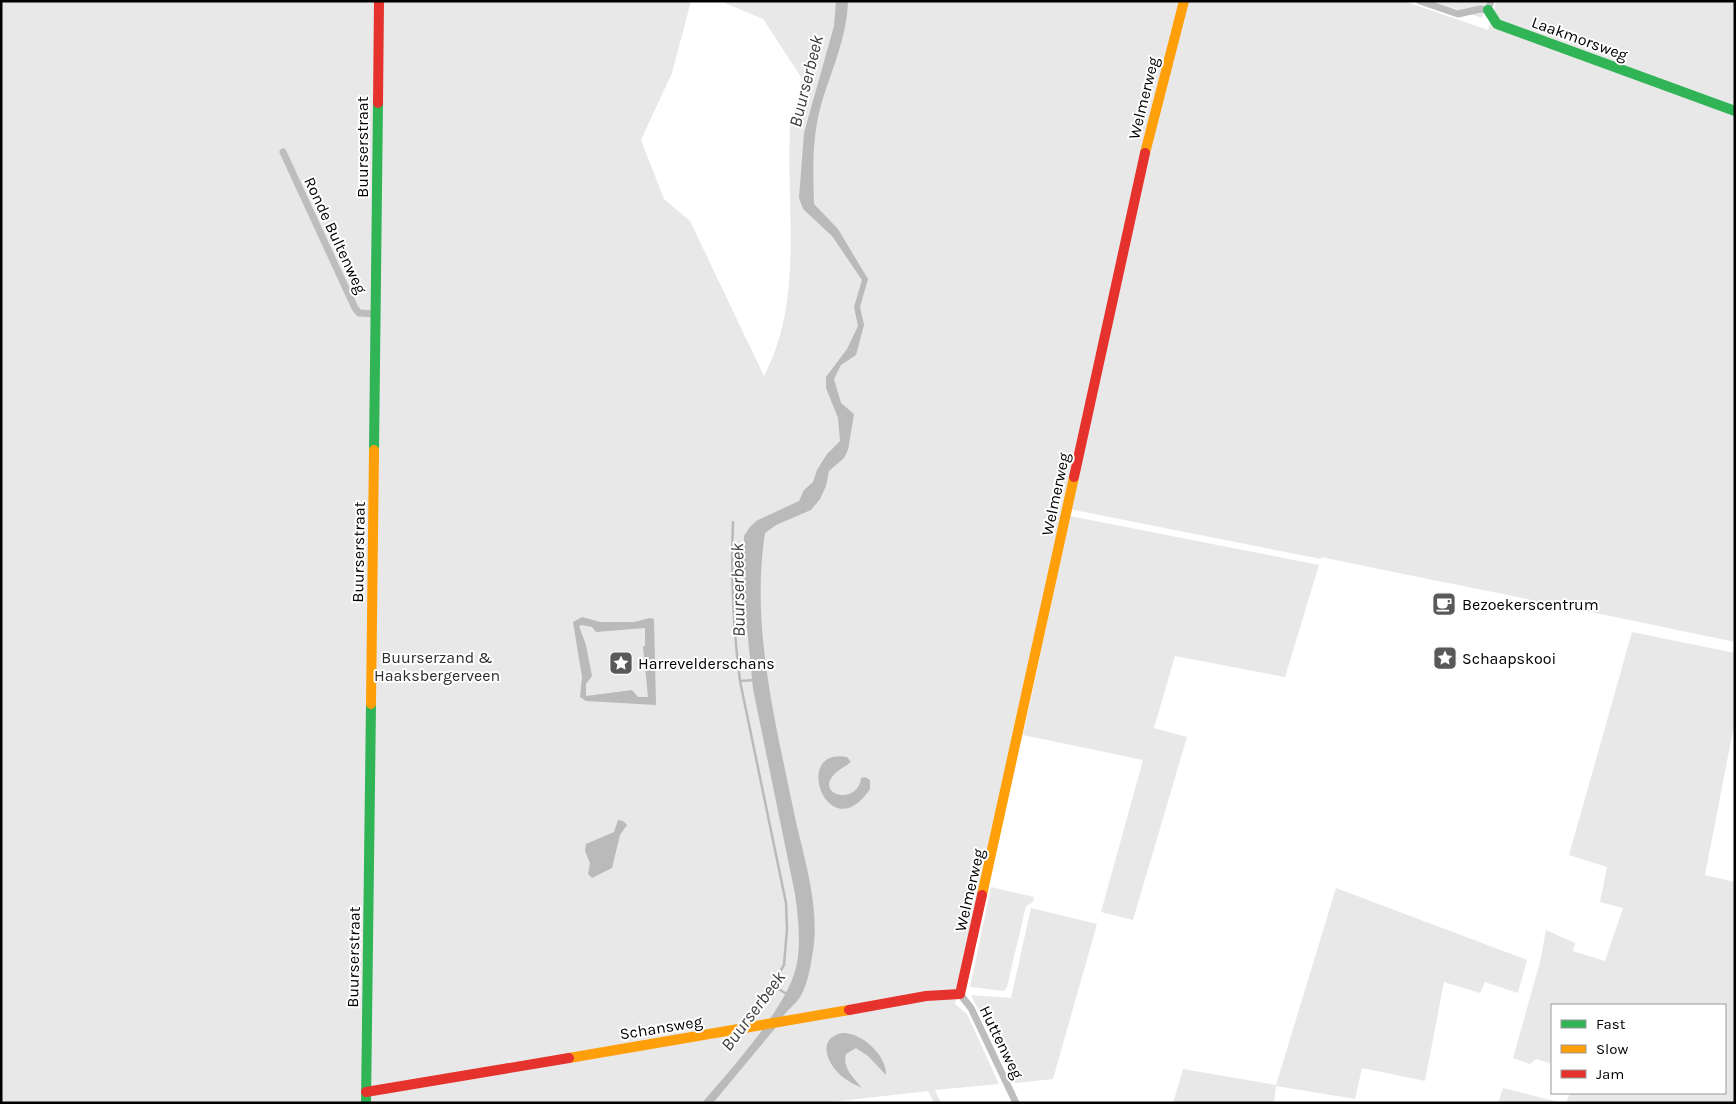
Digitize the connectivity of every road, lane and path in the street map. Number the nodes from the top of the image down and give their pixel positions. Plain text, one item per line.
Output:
1 (379, 1) edge
2 (1184, 1) edge
3 (1420, 1) edge
4 (1490, 5) edge
5 (1735, 111) edge
6 (283, 152) dead end
7 (376, 314) junction
8 (960, 994) junction
9 (366, 1092) junction
10 (366, 1103) edge
11 (1016, 1103) edge

1 - 7 street, Buurserstraat
2 - 8 street, Welmerweg
3 - 4 street, Laakmorsweg
4 - 5 street, Laakmorsweg
6 - 7 street, Ronde Bultenweg
7 - 9 street, Buurserstraat
8 - 9 street, Schansweg
8 - 11 street, Huttenweg
9 - 10 street, Buurserstraat

